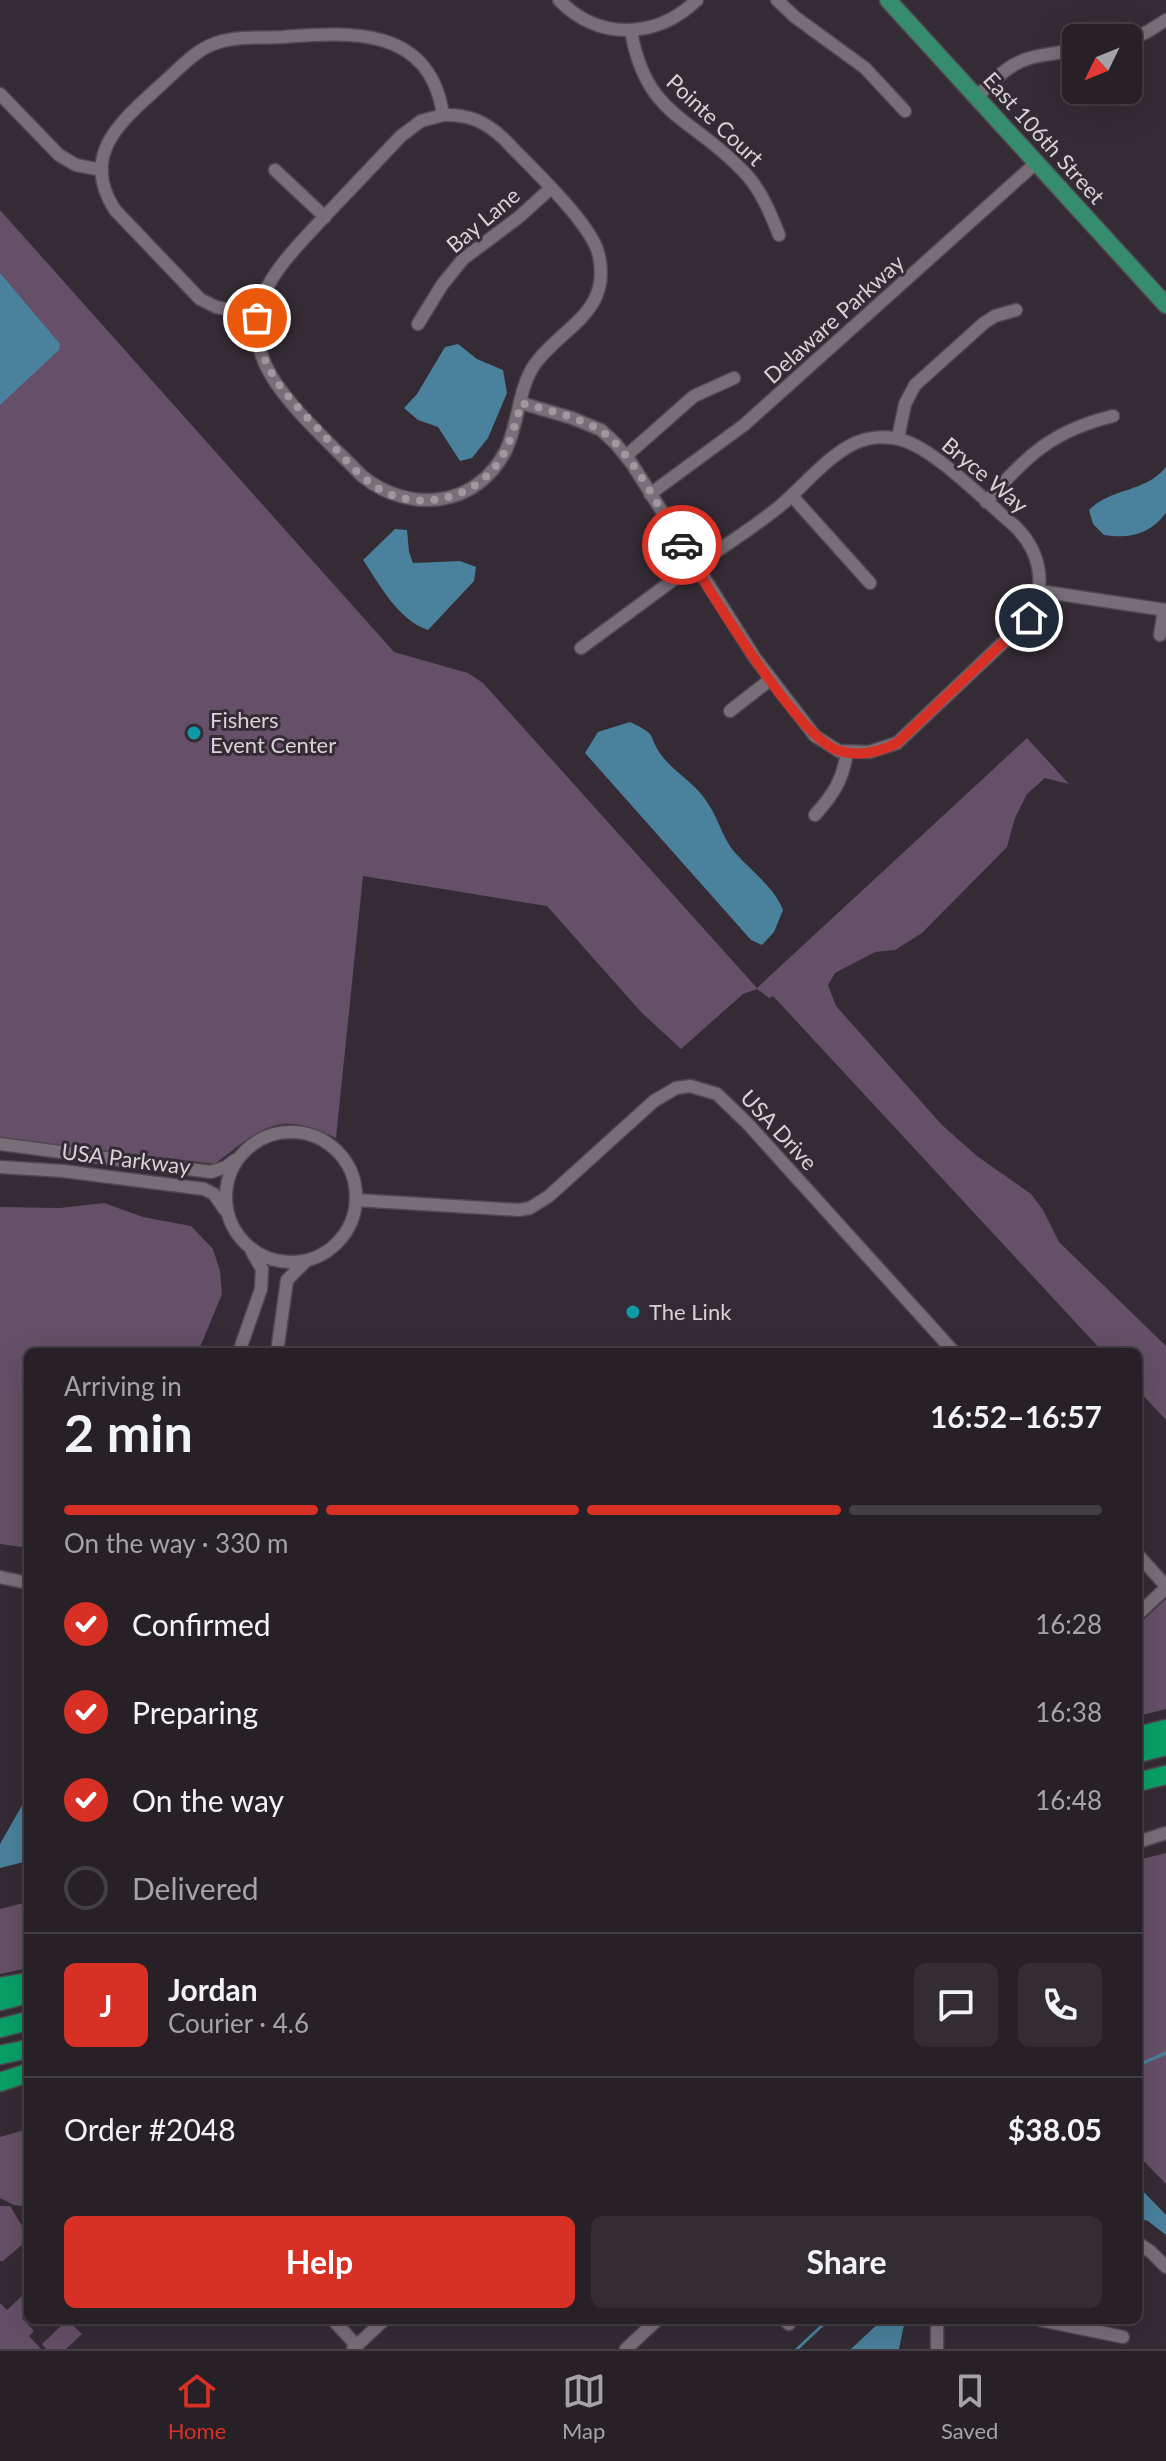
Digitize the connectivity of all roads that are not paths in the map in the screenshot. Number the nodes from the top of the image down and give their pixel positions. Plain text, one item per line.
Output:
1 (559, 0) edge
2 (697, 0) edge
3 (777, 0) edge
4 (888, 0) edge
5 (1166, 20) edge
6 (631, 31) junction
7 (1142, 34) edge
8 (1062, 52) edge
9 (0, 94) edge
10 (977, 97) junction
11 (905, 111) dead end
12 (443, 115) junction
13 (1036, 163) junction
14 (102, 170) junction
15 (275, 170) dead end
16 (550, 189) junction
17 (325, 217) junction
18 (779, 235) dead end
19 (1166, 305) edge
20 (1016, 310) dead end
21 (257, 315) junction
22 (418, 324) dead end
23 (734, 378) dead end
24 (521, 403) junction
25 (1113, 416) dead end
26 (898, 438) junction
27 (626, 456) junction
28 (650, 494) junction
29 (792, 496) junction
30 (986, 502) junction
31 (694, 566) junction
32 (870, 583) dead end
33 (1039, 591) junction
34 (1165, 610) edge
35 (1160, 635) dead end
36 (581, 648) dead end
37 (771, 679) junction
38 (730, 711) dead end
39 (847, 752) junction
40 (815, 815) dead end
41 (0, 1144) edge
42 (241, 1155) junction
43 (0, 1167) edge
44 (356, 1200) junction
45 (231, 1221) junction
46 (248, 1246) junction
47 (307, 1260) junction
48 (240, 1348) edge
49 (278, 1348) edge
50 (950, 1348) edge
51 (1142, 1560) edge
52 (0, 1577) edge
53 (24, 1582) edge
54 (1166, 1587) edge
55 (1142, 1610) edge
56 (1166, 1729) edge
57 (1142, 1735) edge
58 (1166, 1746) edge
59 (1142, 1752) edge
60 (1166, 1775) edge
61 (1142, 1781) edge
62 (1164, 1835) edge
63 (1142, 1841) edge
64 (24, 1983) edge
65 (0, 1987) edge
66 (24, 1995) edge
67 (0, 2001) edge
68 (24, 2022) edge
69 (0, 2028) edge
70 (24, 2050) edge
71 (0, 2055) edge
72 (24, 2074) edge
73 (0, 2082) edge
74 (1142, 2246) edge
75 (1166, 2267) edge
76 (336, 2324) edge
77 (380, 2324) edge
78 (653, 2324) edge
79 (937, 2324) edge
80 (1060, 2324) edge
81 (1123, 2337) dead end
82 (355, 2347) edge
83 (626, 2349) edge
84 (937, 2349) edge

1 - 6 street
2 - 6 street
3 - 11 street
4 - 10 main road, East 106th Street
5 - 7 street
6 - 18 street, Pointe Court
8 - 10 street
9 - 14 street
10 - 13 main road, East 106th Street
12 - 14 street
12 - 16 street
12 - 17 street
13 - 19 main road, East 106th Street
13 - 28 street, Delaware Parkway
14 - 21 street
15 - 17 street
16 - 22 street, Bay Lane
16 - 24 street
17 - 21 street
20 - 26 street
21 - 24 street
23 - 27 street
24 - 27 street
25 - 30 street
26 - 29 street
26 - 30 street, Bryce Way
27 - 28 street
28 - 31 street
29 - 31 street
29 - 32 street
30 - 33 street, Bryce Way
31 - 36 street
31 - 37 street
33 - 34 street
33 - 39 street
34 - 35 street
37 - 38 street
37 - 39 street
39 - 40 street
41 - 42 street, USA Parkway
42 - 44 street, USA Parkway
42 - 45 street, USA Parkway
43 - 45 street, USA Parkway
44 - 47 street
44 - 50 street, USA Drive
45 - 46 street, USA Parkway
46 - 47 street
46 - 48 street, USA Parkway
47 - 49 street
51 - 54 street
52 - 53 street
54 - 55 street
56 - 57 highway
58 - 59 highway
60 - 61 highway
62 - 63 street
64 - 65 highway
66 - 67 highway
68 - 69 highway
70 - 71 highway
72 - 73 highway
74 - 75 street
76 - 82 street
77 - 82 street
78 - 83 street
79 - 84 street
80 - 81 street

